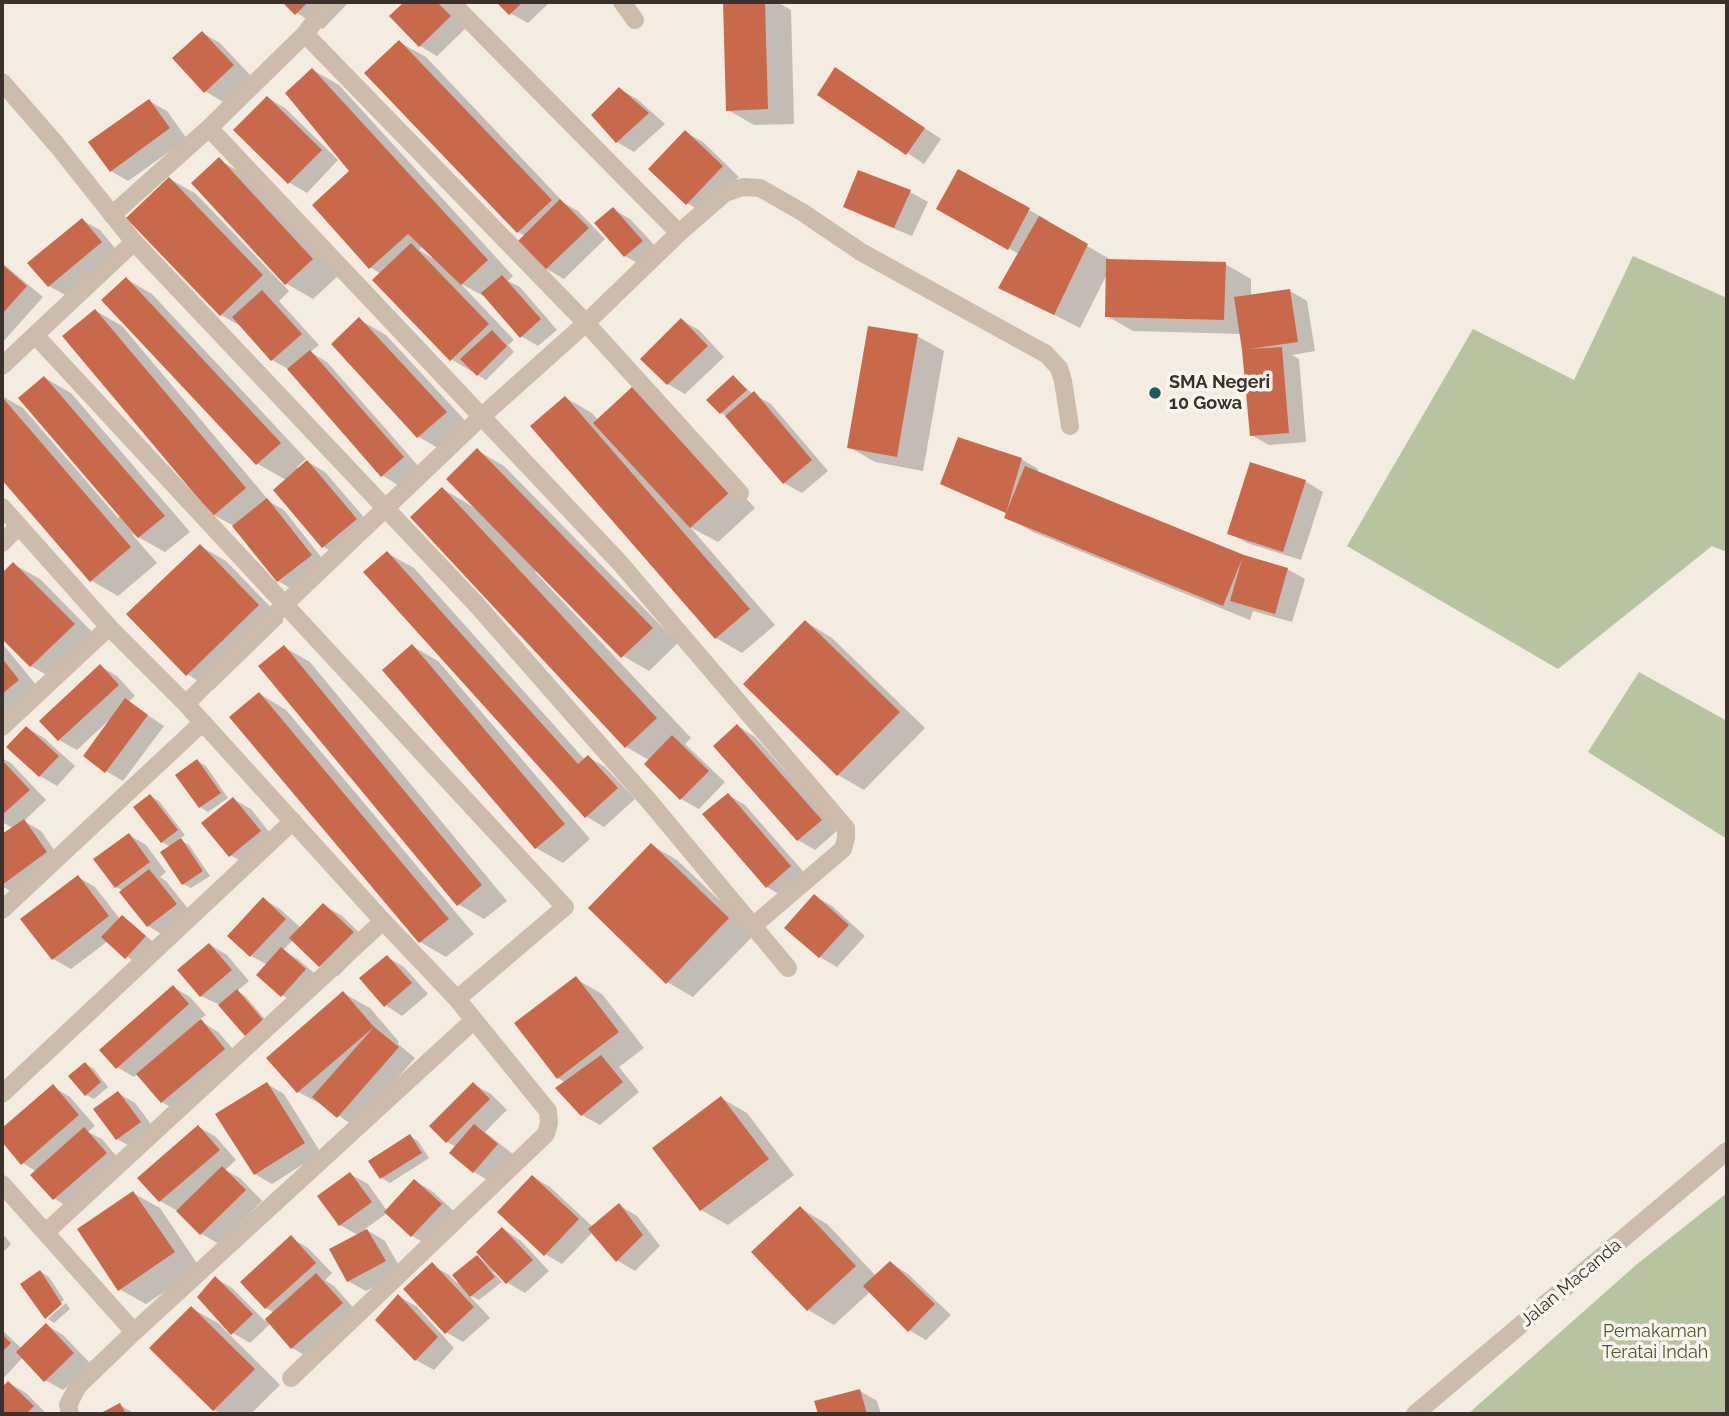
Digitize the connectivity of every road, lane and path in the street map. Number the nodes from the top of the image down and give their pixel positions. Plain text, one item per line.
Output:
1 (329, 2) edge
2 (451, 2) edge
3 (622, 2) edge
4 (635, 20) dead end
5 (305, 34) junction
6 (2, 82) edge
7 (209, 128) junction
8 (112, 215) junction
9 (679, 233) junction
10 (134, 242) junction
11 (586, 323) junction
12 (35, 335) junction
13 (2, 366) edge
14 (481, 417) junction
15 (1070, 426) dead end
16 (740, 494) dead end
17 (2, 507) edge
18 (385, 510) junction
19 (18, 527) junction
20 (2, 543) edge
21 (286, 603) junction
22 (109, 627) junction
23 (186, 704) junction
24 (202, 723) junction
25 (2, 727) edge
26 (293, 821) junction
27 (2, 910) edge
28 (383, 921) junction
29 (753, 926) junction
30 (788, 968) dead end
31 (457, 999) junction
32 (474, 1020) junction
33 (2, 1094) edge
34 (1727, 1151) edge
35 (2, 1184) edge
36 (46, 1233) junction
37 (135, 1332) junction
38 (291, 1378) dead end
39 (70, 1414) edge
40 (1415, 1414) edge

1 - 5 street
2 - 9 street
3 - 4 street
5 - 7 street
5 - 11 street
6 - 8 street
7 - 8 street
7 - 14 street
8 - 10 street
9 - 11 street
9 - 15 street
10 - 12 street
10 - 18 street
11 - 14 street
11 - 16 street
12 - 13 street
12 - 21 street
14 - 18 street
14 - 29 street
17 - 19 street
18 - 21 street
18 - 29 street
19 - 20 street
19 - 22 street
21 - 23 street
21 - 31 street
22 - 23 street
22 - 25 street
23 - 24 street
24 - 26 street
24 - 27 street
26 - 28 street
26 - 33 street
28 - 31 street
28 - 36 street
29 - 30 street
31 - 32 street
32 - 37 street
32 - 38 street
34 - 40 street, Jalan Macanda
35 - 36 street
36 - 37 street
37 - 39 street

